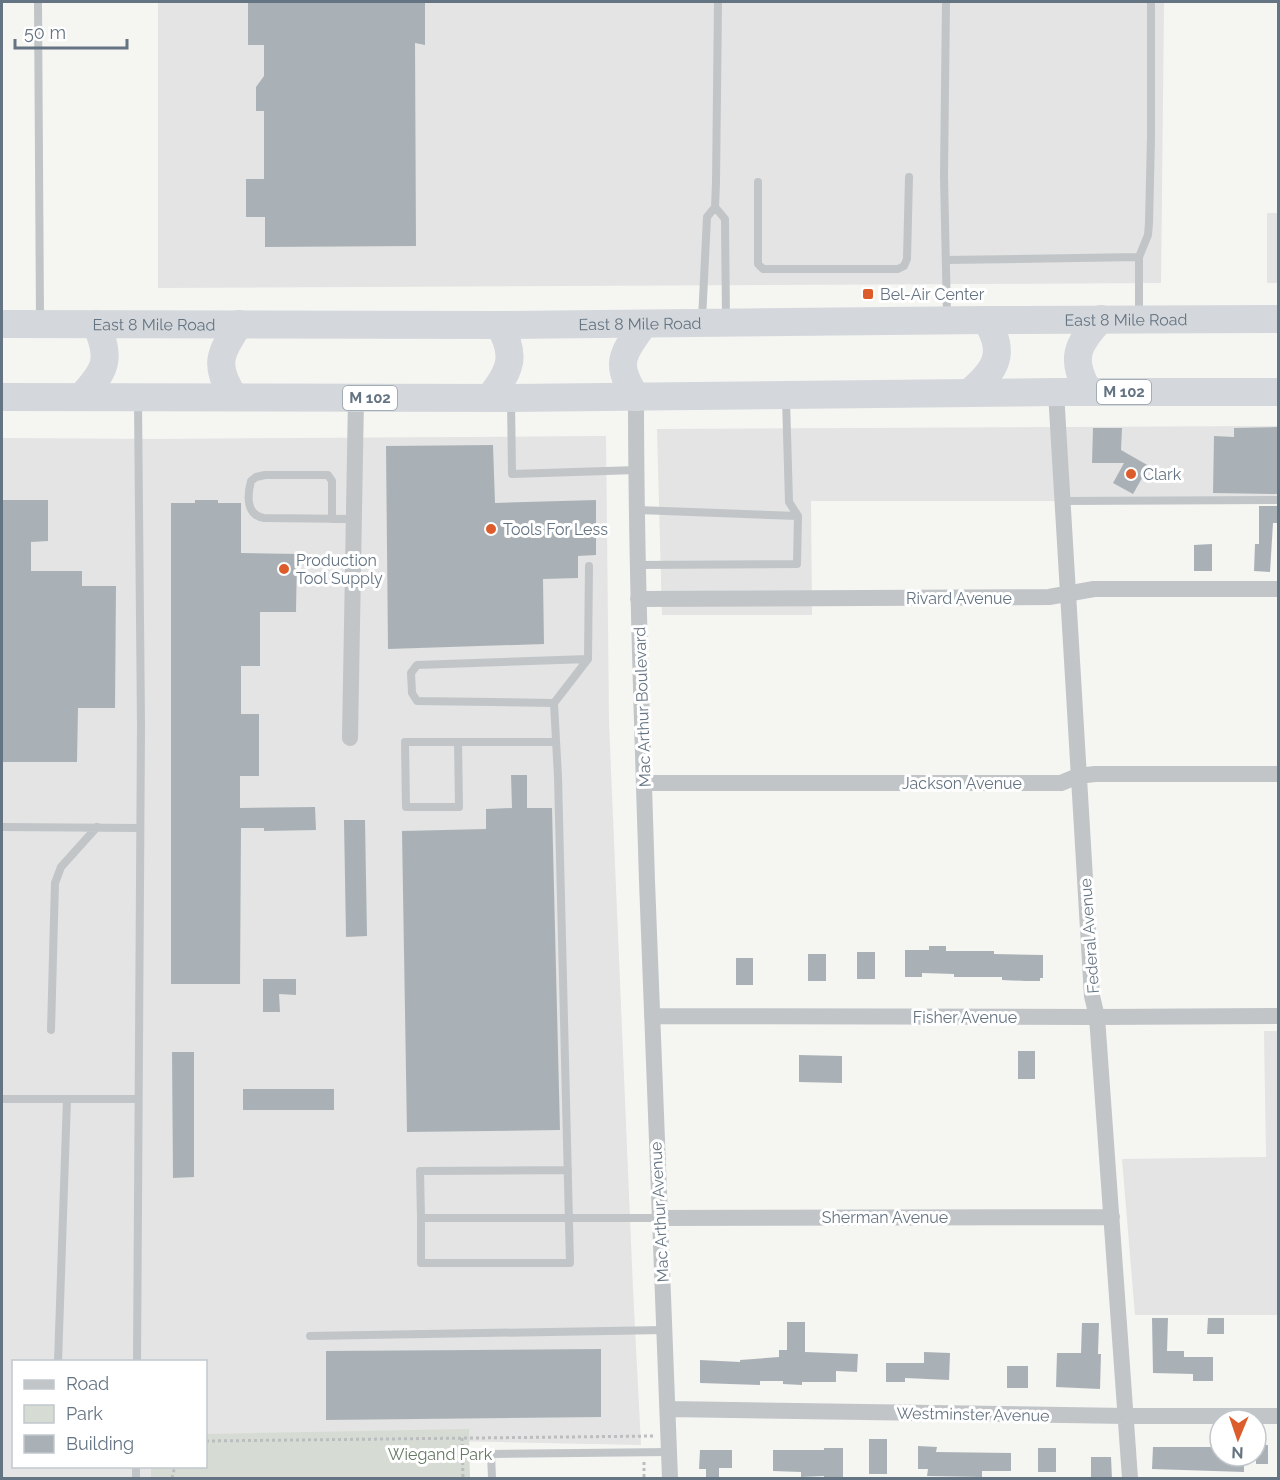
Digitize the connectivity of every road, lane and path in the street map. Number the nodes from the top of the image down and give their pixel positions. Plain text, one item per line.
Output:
1 (38, 2) edge
2 (718, 2) edge
3 (946, 2) edge
4 (1151, 2) edge
5 (909, 177) dead end
6 (758, 182) dead end
7 (715, 207) junction
8 (1139, 257) junction
9 (946, 260) junction
10 (1101, 319) junction
11 (1139, 319) junction
12 (1278, 319) edge
13 (947, 320) junction
14 (986, 320) junction
15 (40, 323) junction
16 (714, 323) junction
17 (2, 324) edge
18 (96, 324) junction
19 (240, 324) junction
20 (644, 324) junction
21 (499, 325) junction
22 (1056, 392) junction
23 (1089, 392) junction
24 (1278, 392) edge
25 (969, 393) junction
26 (786, 395) junction
27 (81, 397) junction
28 (138, 397) junction
29 (234, 397) junction
30 (636, 397) junction
31 (2, 398) edge
32 (356, 398) junction
33 (500, 398) junction
34 (637, 470) junction
35 (1062, 501) junction
36 (1278, 501) edge
37 (638, 510) junction
38 (798, 516) junction
39 (332, 519) junction
40 (354, 519) junction
41 (638, 564) junction
42 (589, 566) dead end
43 (1278, 589) edge
44 (1067, 593) junction
45 (638, 599) junction
46 (588, 659) junction
47 (554, 703) junction
48 (350, 738) dead end
49 (458, 742) junction
50 (556, 742) junction
51 (1278, 774) edge
52 (1078, 776) junction
53 (644, 783) junction
54 (2, 826) edge
55 (97, 827) junction
56 (140, 828) junction
57 (652, 1016) junction
58 (1278, 1016) edge
59 (1097, 1017) junction
60 (51, 1030) dead end
61 (2, 1099) edge
62 (67, 1099) junction
63 (138, 1099) junction
64 (568, 1170) junction
65 (570, 1217) junction
66 (1112, 1217) junction
67 (421, 1218) junction
68 (658, 1218) junction
69 (665, 1330) junction
70 (310, 1336) dead end
71 (58, 1360) edge
72 (137, 1360) edge
73 (668, 1408) junction
74 (1126, 1416) junction
75 (1278, 1416) edge
76 (462, 1438) junction
77 (207, 1441) edge
78 (668, 1444) junction
79 (463, 1479) edge
80 (492, 1479) edge
81 (670, 1479) edge
82 (1130, 1479) edge

1 - 15 lane
2 - 7 lane
3 - 9 lane
4 - 8 lane
5 - 6 lane
7 - 16 lane
7 - 16 lane
8 - 9 lane
8 - 11 lane
9 - 13 lane
10 - 11 highway, East 8 Mile Road
10 - 14 highway, East 8 Mile Road
10 - 23 highway
11 - 12 highway, East 8 Mile Road
13 - 14 highway, East 8 Mile Road
13 - 16 highway, East 8 Mile Road
14 - 25 highway
15 - 17 highway, East 8 Mile Road
15 - 18 highway, East 8 Mile Road
16 - 20 highway, East 8 Mile Road
18 - 19 highway, East 8 Mile Road
18 - 27 highway
19 - 21 highway, East 8 Mile Road
19 - 29 highway
20 - 21 highway, East 8 Mile Road
20 - 30 highway
21 - 33 highway
22 - 23 highway, M 102
22 - 25 highway, M 102
22 - 35 street, Federal Avenue
23 - 24 highway, M 102
25 - 26 highway, M 102
26 - 30 highway, M 102
26 - 38 lane
27 - 28 highway, M 102
27 - 31 highway, M 102
28 - 29 highway, M 102
28 - 56 lane
29 - 32 highway, M 102
30 - 33 highway, M 102
30 - 34 street, Mac Arthur Boulevard
32 - 33 highway, M 102
32 - 40 street
33 - 34 lane
34 - 37 street, Mac Arthur Boulevard
35 - 36 lane
35 - 44 street, Federal Avenue
37 - 38 lane
37 - 41 street, Mac Arthur Boulevard
38 - 41 lane
39 - 39 lane
39 - 40 lane
40 - 48 street
41 - 45 street, Mac Arthur Boulevard
42 - 46 lane
43 - 44 street, Rivard Avenue
44 - 45 street, Rivard Avenue
44 - 52 street, Federal Avenue
45 - 53 street, Mac Arthur Boulevard
46 - 47 lane
46 - 47 lane
47 - 50 lane
49 - 49 lane
49 - 50 lane
50 - 64 lane
51 - 52 street, Jackson Avenue
52 - 53 street, Jackson Avenue
52 - 59 street, Federal Avenue
53 - 57 street, Mac Arthur Boulevard
54 - 55 lane
55 - 56 lane
55 - 60 lane
56 - 63 lane
57 - 59 street, Fisher Avenue
57 - 68 street, Mac Arthur Avenue
58 - 59 street, Fisher Avenue
59 - 66 street, Federal Avenue
61 - 62 lane
62 - 63 lane
62 - 71 lane
63 - 72 lane
64 - 65 lane
64 - 67 lane
65 - 67 lane
65 - 67 lane
65 - 68 lane
66 - 68 street, Sherman Avenue
66 - 74 street, Federal Avenue
68 - 69 street, Mac Arthur Avenue
69 - 70 lane
69 - 73 street, Mac Arthur Avenue
73 - 74 street, Westminster Avenue
73 - 78 street
74 - 75 street, Westminster Avenue
74 - 82 street, Federal Avenue
76 - 77 path
76 - 78 path
76 - 79 path
78 - 80 lane
78 - 81 street

